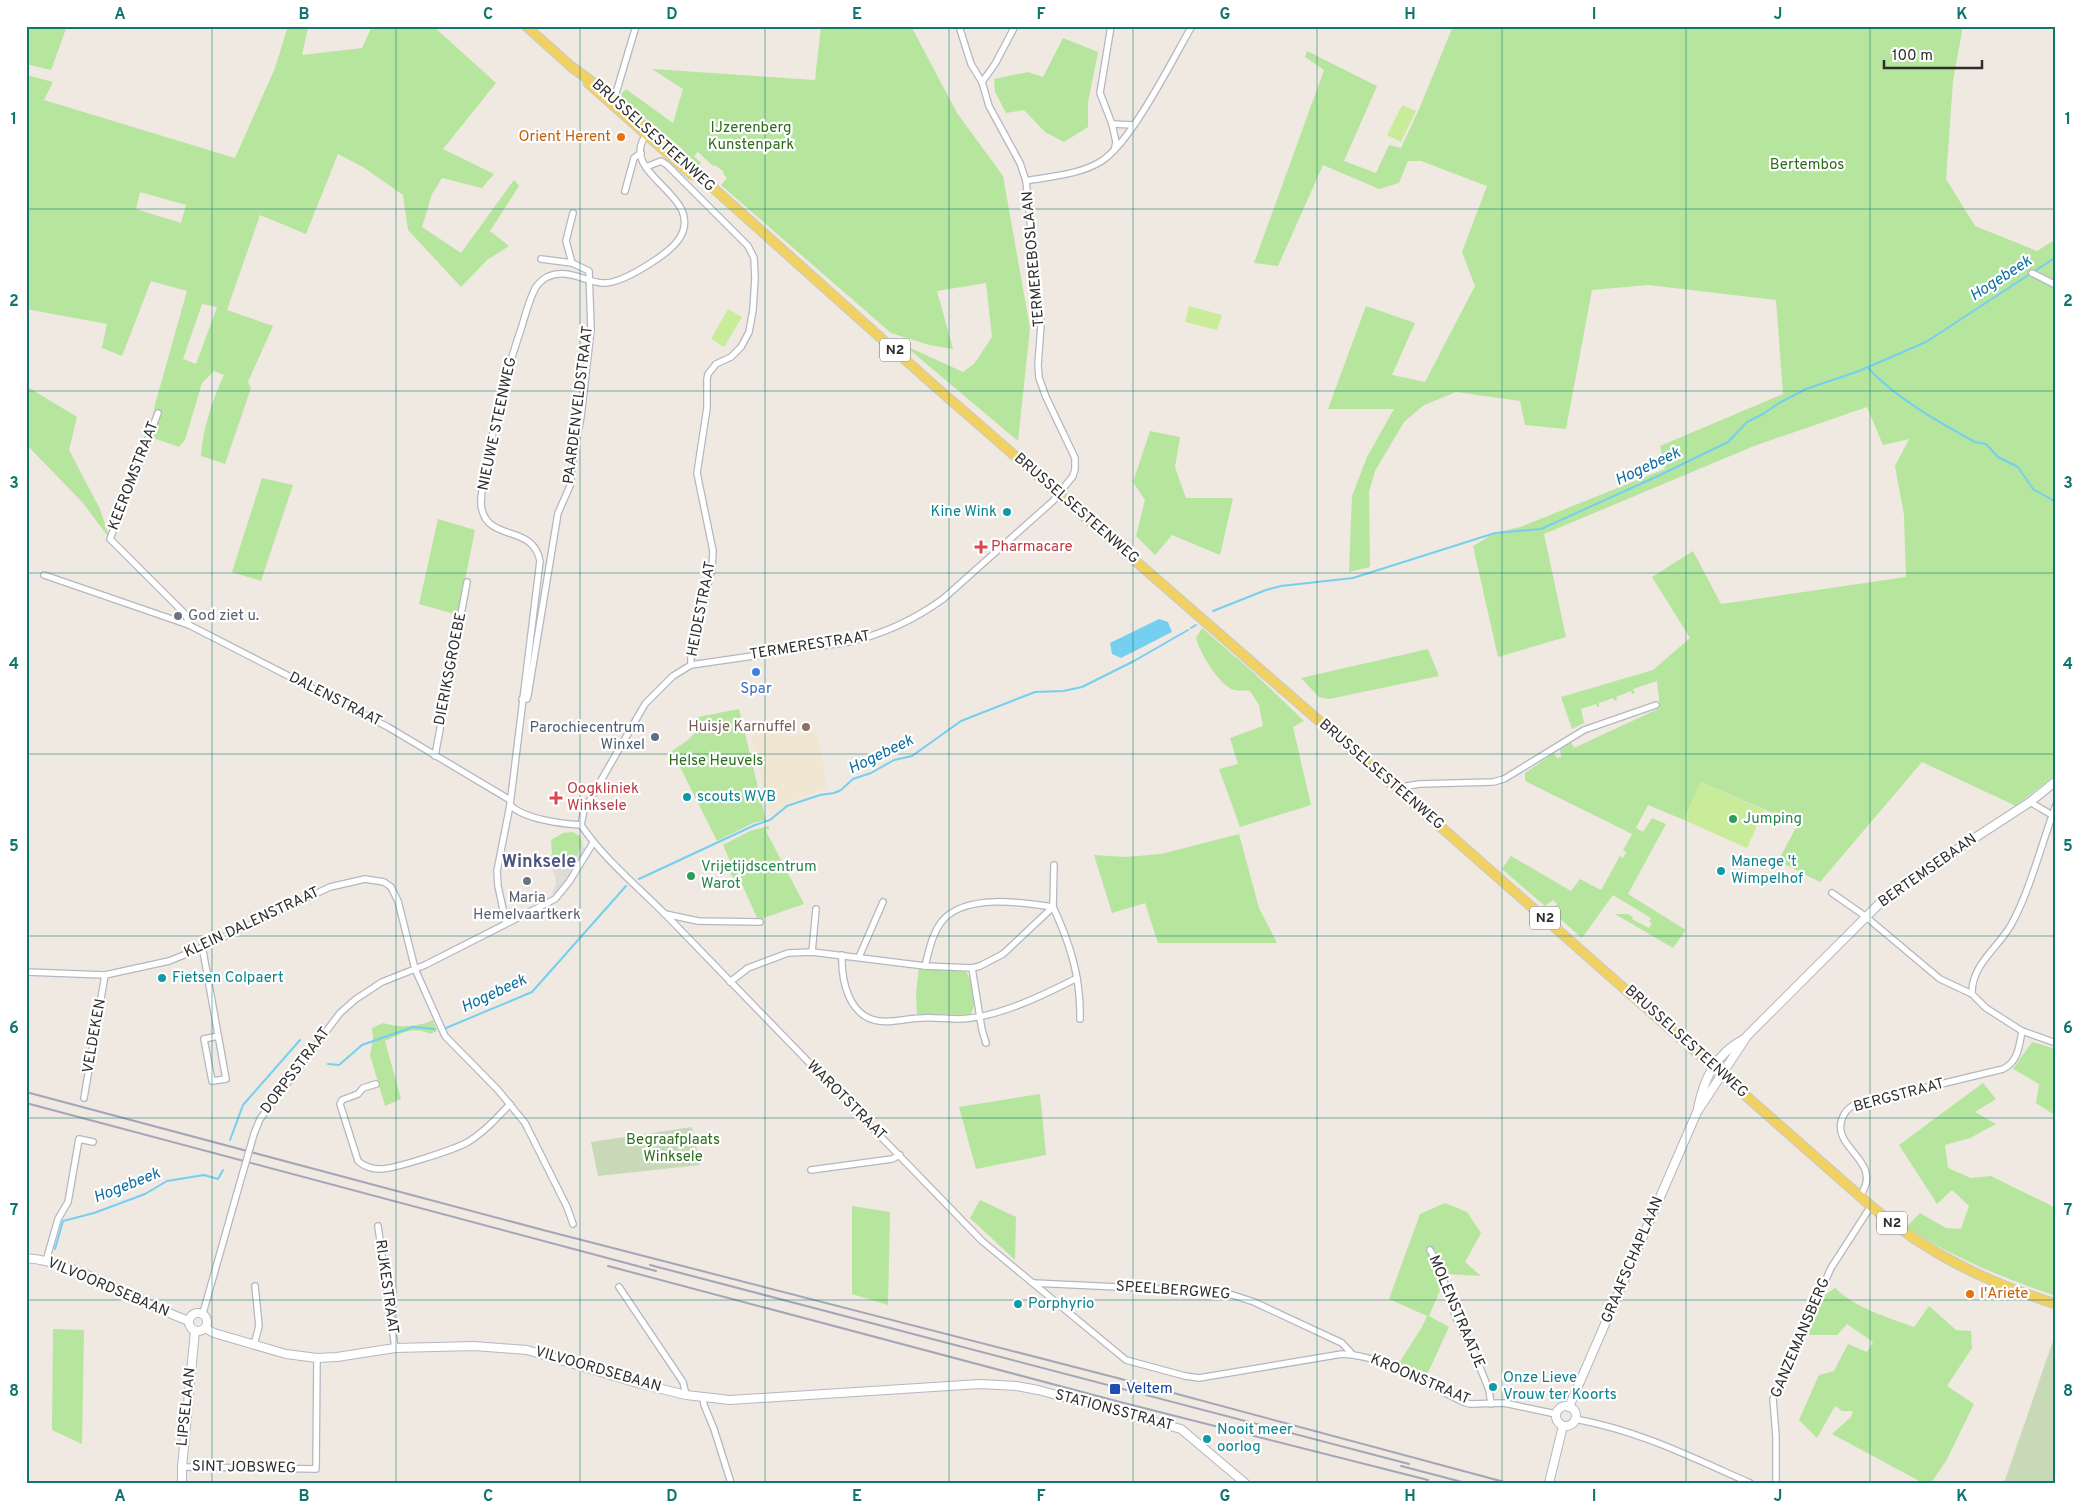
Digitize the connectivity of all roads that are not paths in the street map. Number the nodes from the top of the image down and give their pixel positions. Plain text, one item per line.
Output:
1 (526, 26) edge
2 (636, 26) edge
3 (959, 26) edge
4 (1015, 26) edge
5 (1111, 26) edge
6 (1192, 26) edge
7 (982, 82) junction
8 (610, 100) junction
9 (1112, 124) junction
10 (1134, 125) junction
11 (648, 133) junction
12 (1115, 148) junction
13 (641, 153) junction
14 (646, 168) junction
15 (1026, 181) junction
16 (625, 191) dead end
17 (573, 212) dead end
18 (541, 259) dead end
19 (572, 263) junction
20 (2032, 273) dead end
21 (590, 280) junction
22 (2056, 284) edge
23 (158, 412) dead end
24 (1058, 494) junction
25 (110, 539) joint
26 (44, 575) dead end
27 (467, 582) dead end
28 (189, 625) junction
29 (692, 665) junction
30 (522, 699) junction
31 (1656, 705) dead end
32 (434, 756) junction
33 (2056, 782) edge
34 (1400, 792) junction
35 (510, 802) junction
36 (2030, 802) junction
37 (2056, 805) edge
38 (2052, 815) junction
39 (582, 825) junction
40 (593, 843) junction
41 (1054, 866) dead end
42 (1832, 893) dead end
43 (883, 902) dead end
44 (1053, 907) junction
45 (816, 909) dead end
46 (665, 914) junction
47 (1865, 916) junction
48 (760, 922) dead end
49 (506, 923) junction
50 (201, 948) junction
51 (812, 952) junction
52 (842, 955) junction
53 (858, 957) junction
54 (925, 966) junction
55 (972, 968) junction
56 (415, 969) junction
57 (26, 972) edge
58 (105, 975) junction
59 (1077, 978) junction
60 (730, 982) junction
61 (1972, 994) junction
62 (980, 1015) junction
63 (1080, 1019) dead end
64 (2022, 1032) junction
65 (218, 1036) junction
66 (1748, 1036) junction
67 (986, 1043) dead end
68 (2056, 1043) edge
69 (1712, 1067) junction
70 (1722, 1075) junction
71 (376, 1084) dead end
72 (84, 1098) dead end
73 (510, 1104) junction
74 (1697, 1112) junction
75 (93, 1142) dead end
76 (900, 1155) junction
77 (811, 1170) dead end
78 (1860, 1196) junction
79 (1871, 1206) junction
80 (573, 1224) dead end
81 (378, 1226) dead end
82 (1430, 1250) dead end
83 (26, 1258) edge
84 (46, 1261) junction
85 (1033, 1283) junction
86 (255, 1286) dead end
87 (619, 1287) dead end
88 (2056, 1304) edge
89 (203, 1313) junction
90 (189, 1321) junction
91 (205, 1328) junction
92 (196, 1331) junction
93 (1333, 1340) junction
94 (254, 1345) junction
95 (395, 1348) junction
96 (1342, 1354) junction
97 (1352, 1354) junction
98 (318, 1358) junction
99 (1194, 1378) joint
100 (995, 1385) joint
101 (686, 1395) junction
102 (703, 1397) junction
103 (1491, 1404) junction
104 (1569, 1407) junction
105 (1556, 1414) junction
106 (1575, 1419) junction
107 (1563, 1426) junction
108 (182, 1467) junction
109 (1549, 1479) edge
110 (182, 1483) edge
111 (731, 1483) edge
112 (1245, 1483) edge
113 (1750, 1483) edge
114 (1776, 1483) edge

1 - 8 main road, BRUSSELSESTEENWEG / N2
2 - 8 street
3 - 7 street, TERMEREBOSLAAN
4 - 7 street
5 - 9 street
6 - 10 street
7 - 15 street, TERMEREBOSLAAN
8 - 11 main road, BRUSSELSESTEENWEG / N2
9 - 10 street
9 - 12 street
10 - 12 street
11 - 13 street
11 - 24 main road, BRUSSELSESTEENWEG / N2
12 - 15 street
13 - 14 street, NIEUWE STEENWEG
13 - 16 street
14 - 21 street, NIEUWE STEENWEG
14 - 29 street, HEIDESTRAAT
15 - 24 street, TERMEREBOSLAAN
17 - 19 street
18 - 19 street
19 - 21 street
20 - 22 street
21 - 30 street, PAARDENVELDSTRAAT
21 - 30 street, NIEUWE STEENWEG
23 - 25 street, KEEROMSTRAAT
24 - 29 street, TERMERESTRAAT
24 - 34 main road, BRUSSELSESTEENWEG / N2
25 - 28 street, DALENSTRAAT
26 - 28 street
27 - 32 street, DIERIKSGROEBE
28 - 32 street, DALENSTRAAT
29 - 39 street, HEIDESTRAAT
30 - 35 street, NIEUWE STEENWEG
31 - 34 street
32 - 35 street, DALENSTRAAT
33 - 36 street, BERTEMSEBAAN
34 - 69 main road, BRUSSELSESTEENWEG / N2
35 - 39 street, DALENSTRAAT
35 - 49 street
36 - 38 street
36 - 47 street, BERTEMSEBAAN
37 - 38 street
38 - 61 street
39 - 40 street, WAROTSTRAAT
40 - 46 street, WAROTSTRAAT
40 - 49 street, DORPSSTRAAT
41 - 44 street
42 - 47 street
43 - 53 street
44 - 54 street
44 - 55 street
44 - 59 street
45 - 51 street
46 - 48 street
46 - 60 street, WAROTSTRAAT
47 - 61 street
47 - 66 street, BERTEMSEBAAN
49 - 56 street, DORPSSTRAAT
50 - 56 street, KLEIN DALENSTRAAT
50 - 58 street, KLEIN DALENSTRAAT
50 - 65 street
51 - 52 street
51 - 60 street
52 - 53 street
52 - 62 street
53 - 54 street
54 - 55 street
55 - 62 street
56 - 73 street, KLEIN DALENSTRAAT
56 - 89 street, DORPSSTRAAT, bridge
57 - 58 street, KLEIN DALENSTRAAT
58 - 72 street, VELDEKEN
59 - 62 street
59 - 63 street
60 - 76 street, WAROTSTRAAT
61 - 64 street
62 - 67 street
64 - 68 street
64 - 78 street, BERGSTRAAT
65 - 65 street
66 - 69 street, BERTEMSEBAAN
66 - 70 street, BERTEMSEBAAN
69 - 70 main road, BRUSSELSESTEENWEG / N2
69 - 74 street, GRAAFSCHAPLAAN
70 - 74 street, GRAAFSCHAPLAAN
70 - 78 main road, BRUSSELSESTEENWEG / N2
71 - 73 street
73 - 80 street, KLEIN DALENSTRAAT
74 - 104 street, GRAAFSCHAPLAAN
75 - 84 street
76 - 77 street
76 - 85 street, WAROTSTRAAT
78 - 79 main road, BRUSSELSESTEENWEG / N2
79 - 88 main road, BRUSSELSESTEENWEG / N2
79 - 114 street, GANZEMANSBERG
81 - 95 street, RIJKESTRAAT
82 - 103 street, MOLENSTRAATJE
83 - 84 street, VILVOORDSEBAAN
84 - 90 street, VILVOORDSEBAAN
85 - 93 street, SPEELBERGWEG
85 - 99 street, WAROTSTRAAT
86 - 94 street
87 - 101 street
89 - 90 street
89 - 91 street
90 - 92 street
91 - 92 street
91 - 94 street, VILVOORDSEBAAN
92 - 108 street, LIPSELAAN
93 - 96 street
93 - 97 street, SPEELBERGWEG
94 - 98 street, VILVOORDSEBAAN
95 - 98 street, VILVOORDSEBAAN
95 - 101 street, VILVOORDSEBAAN
96 - 97 street, KROONSTRAAT
96 - 99 street, KROONSTRAAT
97 - 103 street, KROONSTRAAT
98 - 108 street, SINT JOBSWEG
100 - 102 street, VILVOORDSEBAAN
100 - 112 street, STATIONSSTRAAT
101 - 102 street, VILVOORDSEBAAN
102 - 111 street
103 - 105 street, KROONSTRAAT
104 - 105 street
104 - 106 street
105 - 107 street
106 - 107 street
106 - 113 street
107 - 109 street
108 - 110 street, LIPSELAAN

